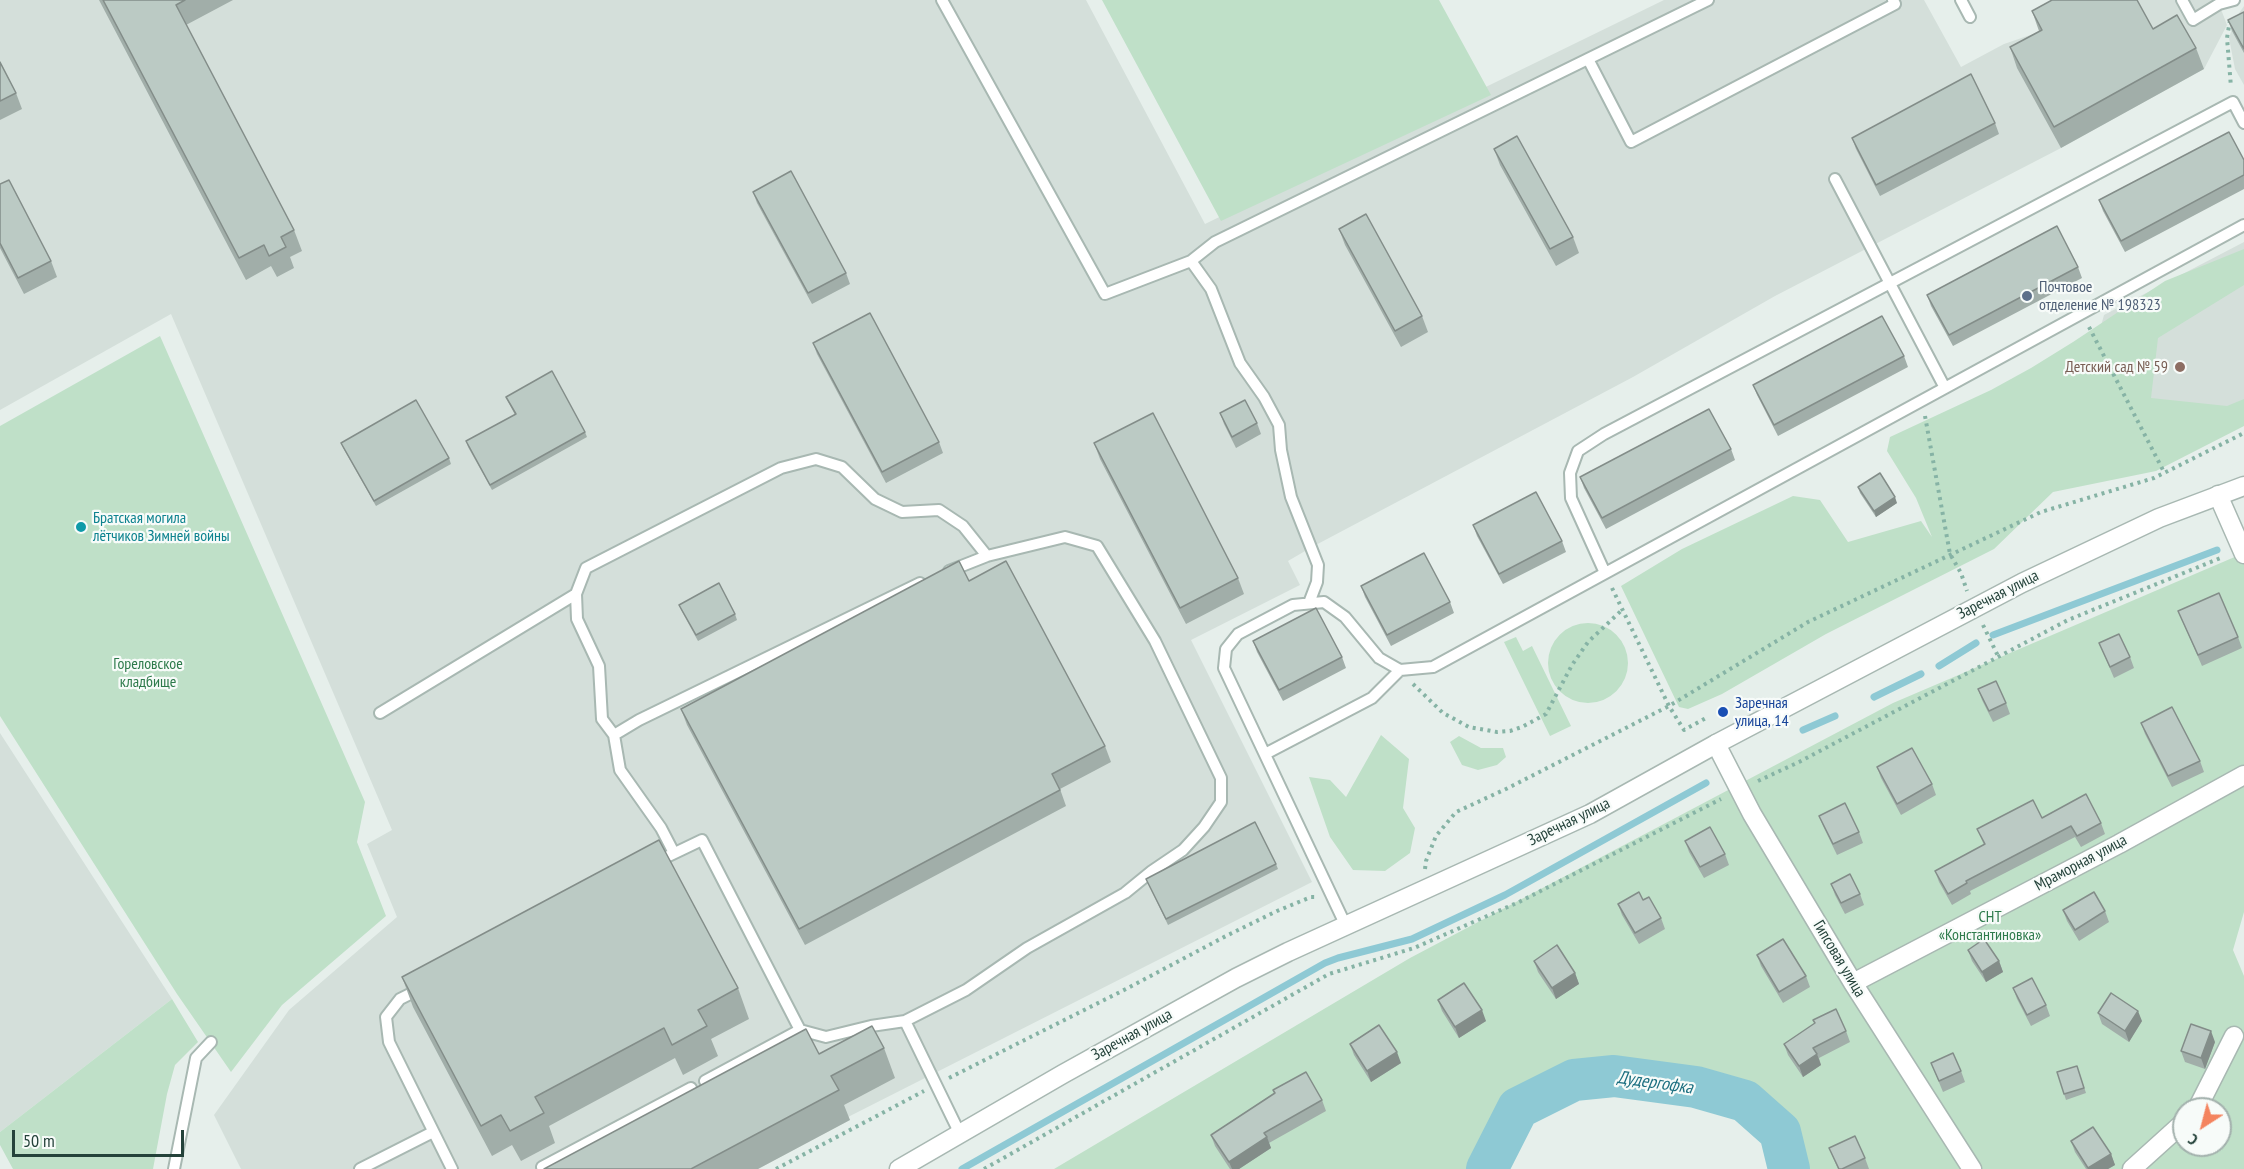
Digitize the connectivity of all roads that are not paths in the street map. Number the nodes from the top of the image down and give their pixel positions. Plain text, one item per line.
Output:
1 (942, 0) edge
2 (1708, 0) edge
3 (1893, 0) edge
4 (1961, 0) edge
5 (2181, 0) edge
6 (2234, 0) edge
7 (1970, 17) dead end
8 (1588, 59) junction
9 (2244, 123) edge
10 (1835, 179) dead end
11 (2244, 225) edge
12 (1191, 261) junction
13 (1890, 285) junction
14 (1945, 388) junction
15 (2244, 486) edge
16 (2218, 495) junction
17 (2243, 551) edge
18 (987, 556) junction
19 (1605, 573) junction
20 (576, 594) junction
21 (1309, 603) junction
22 (1400, 670) junction
23 (380, 712) dead end
24 (614, 735) junction
25 (1716, 744) junction
26 (1265, 754) junction
27 (2244, 775) edge
28 (674, 853) junction
29 (642, 870) edge
30 (1346, 926) junction
31 (432, 982) edge
32 (1853, 983) junction
33 (905, 1021) junction
34 (800, 1030) junction
35 (2234, 1036) dead end
36 (211, 1042) dead end
37 (705, 1081) edge
38 (690, 1088) edge
39 (2203, 1097) edge
40 (433, 1132) junction
41 (2172, 1133) edge
42 (960, 1134) junction
43 (542, 1167) edge
44 (174, 1169) edge
45 (360, 1169) edge
46 (452, 1169) edge
47 (899, 1169) edge
48 (1972, 1169) edge
49 (2132, 1169) edge

1 - 12 lane
2 - 8 lane
3 - 8 lane
4 - 7 lane
5 - 6 lane
8 - 12 lane
9 - 13 lane
10 - 13 lane
11 - 14 lane
12 - 21 lane
13 - 14 lane
13 - 19 lane
14 - 19 lane
15 - 16 street, Заречная улица
16 - 17 street
16 - 25 street, Заречная улица
18 - 20 lane
18 - 24 lane
18 - 33 lane
19 - 22 lane
20 - 23 lane
20 - 24 lane
21 - 22 lane
21 - 26 lane
22 - 26 lane
24 - 28 lane
25 - 30 street, Заречная улица
25 - 32 street, Гипсовая улица
26 - 30 lane
27 - 32 street, Мраморная улица
28 - 29 lane
28 - 34 lane
30 - 42 street, Заречная улица
31 - 40 lane
32 - 48 street, Гипсовая улица
33 - 34 lane
33 - 42 lane
34 - 37 lane
35 - 39 street
36 - 44 lane
38 - 43 lane
40 - 45 lane
40 - 46 lane
41 - 49 street
42 - 47 street, Заречная улица

